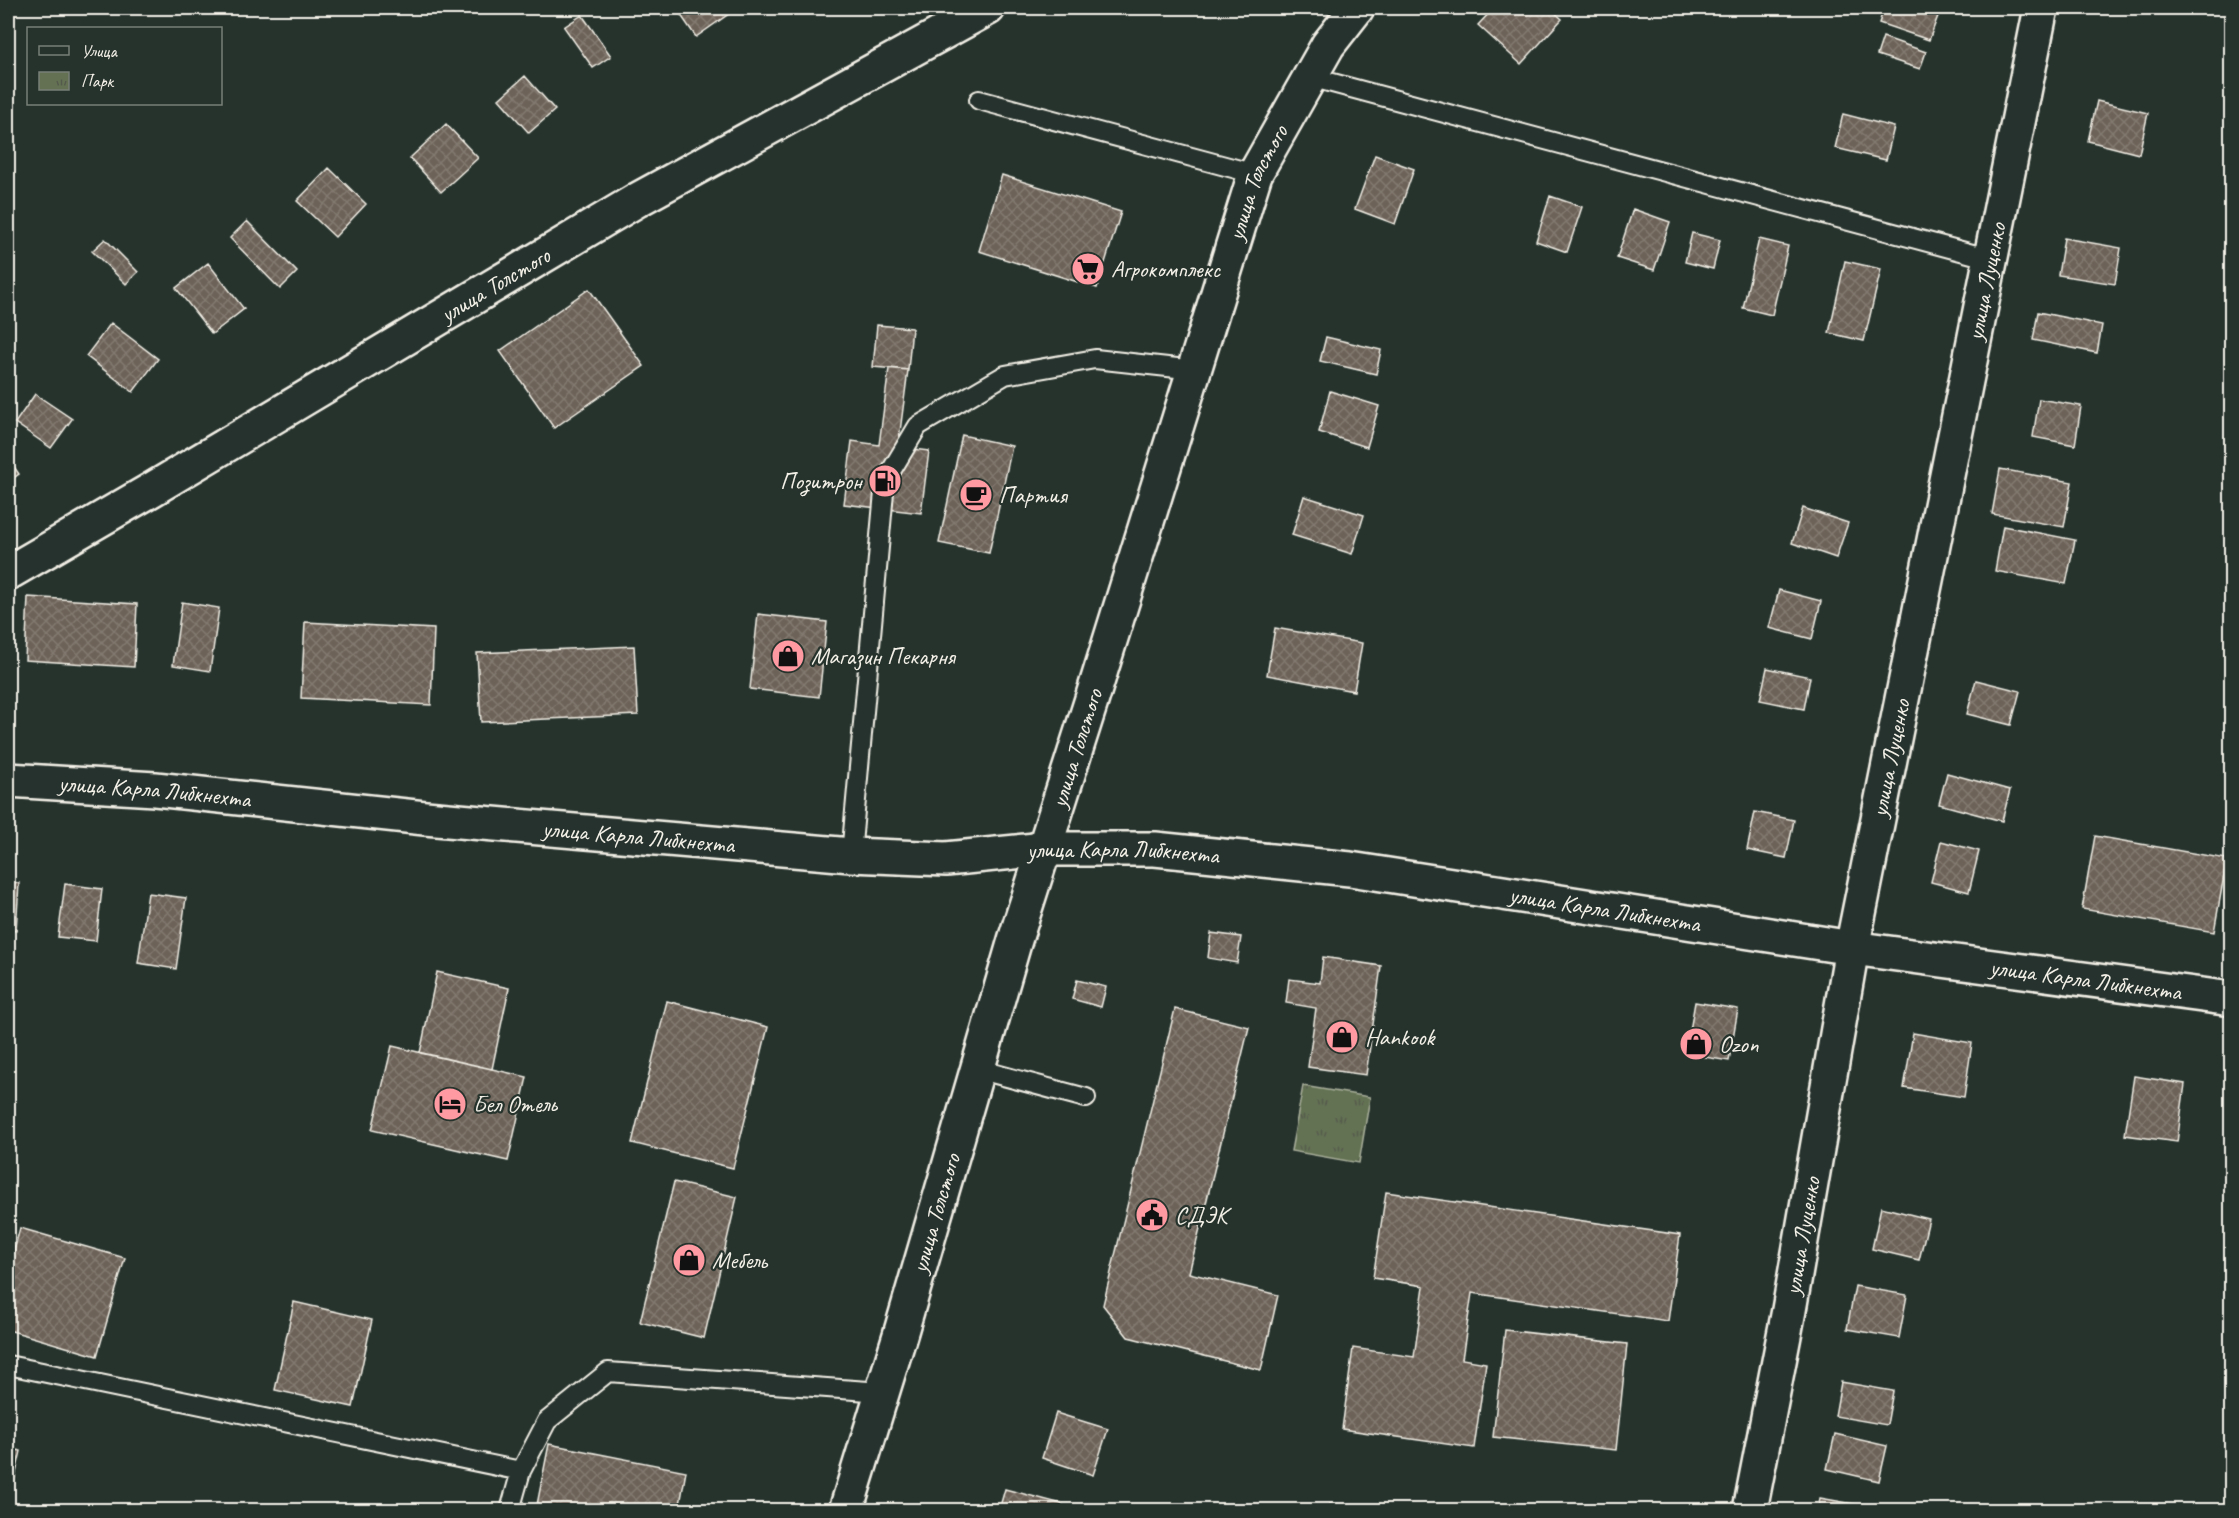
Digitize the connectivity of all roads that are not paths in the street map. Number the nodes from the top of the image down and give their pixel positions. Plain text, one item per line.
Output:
1 (988, 8) edge
2 (1358, 8) edge
3 (2041, 8) edge
4 (1311, 76) junction
5 (979, 100) dead end
6 (1256, 174) junction
7 (1990, 259) junction
8 (1194, 370) junction
9 (8, 573) edge
10 (8, 780) edge
11 (1045, 849) junction
12 (851, 855) junction
13 (1852, 948) junction
14 (2232, 999) edge
15 (977, 1070) junction
16 (1086, 1098) dead end
17 (8, 1365) edge
18 (882, 1392) junction
19 (521, 1471) junction
20 (510, 1510) edge
21 (846, 1510) edge
22 (1750, 1510) edge

1 - 9 street, улица Толстого
2 - 4 street, улица Толстого
3 - 7 street, улица Луценко
4 - 6 street, улица Толстого
4 - 7 lane
5 - 6 lane
6 - 8 street, улица Толстого
7 - 13 street, улица Луценко
8 - 11 street, улица Толстого
8 - 12 lane
10 - 12 street, улица Карла Либкнехта
11 - 12 street, улица Карла Либкнехта
11 - 13 street, улица Карла Либкнехта
11 - 15 street, улица Толстого
13 - 14 street, улица Карла Либкнехта
13 - 22 street, улица Луценко
15 - 16 lane
15 - 18 street, улица Толстого
17 - 19 lane
18 - 19 lane
18 - 21 street, улица Толстого
19 - 20 lane

